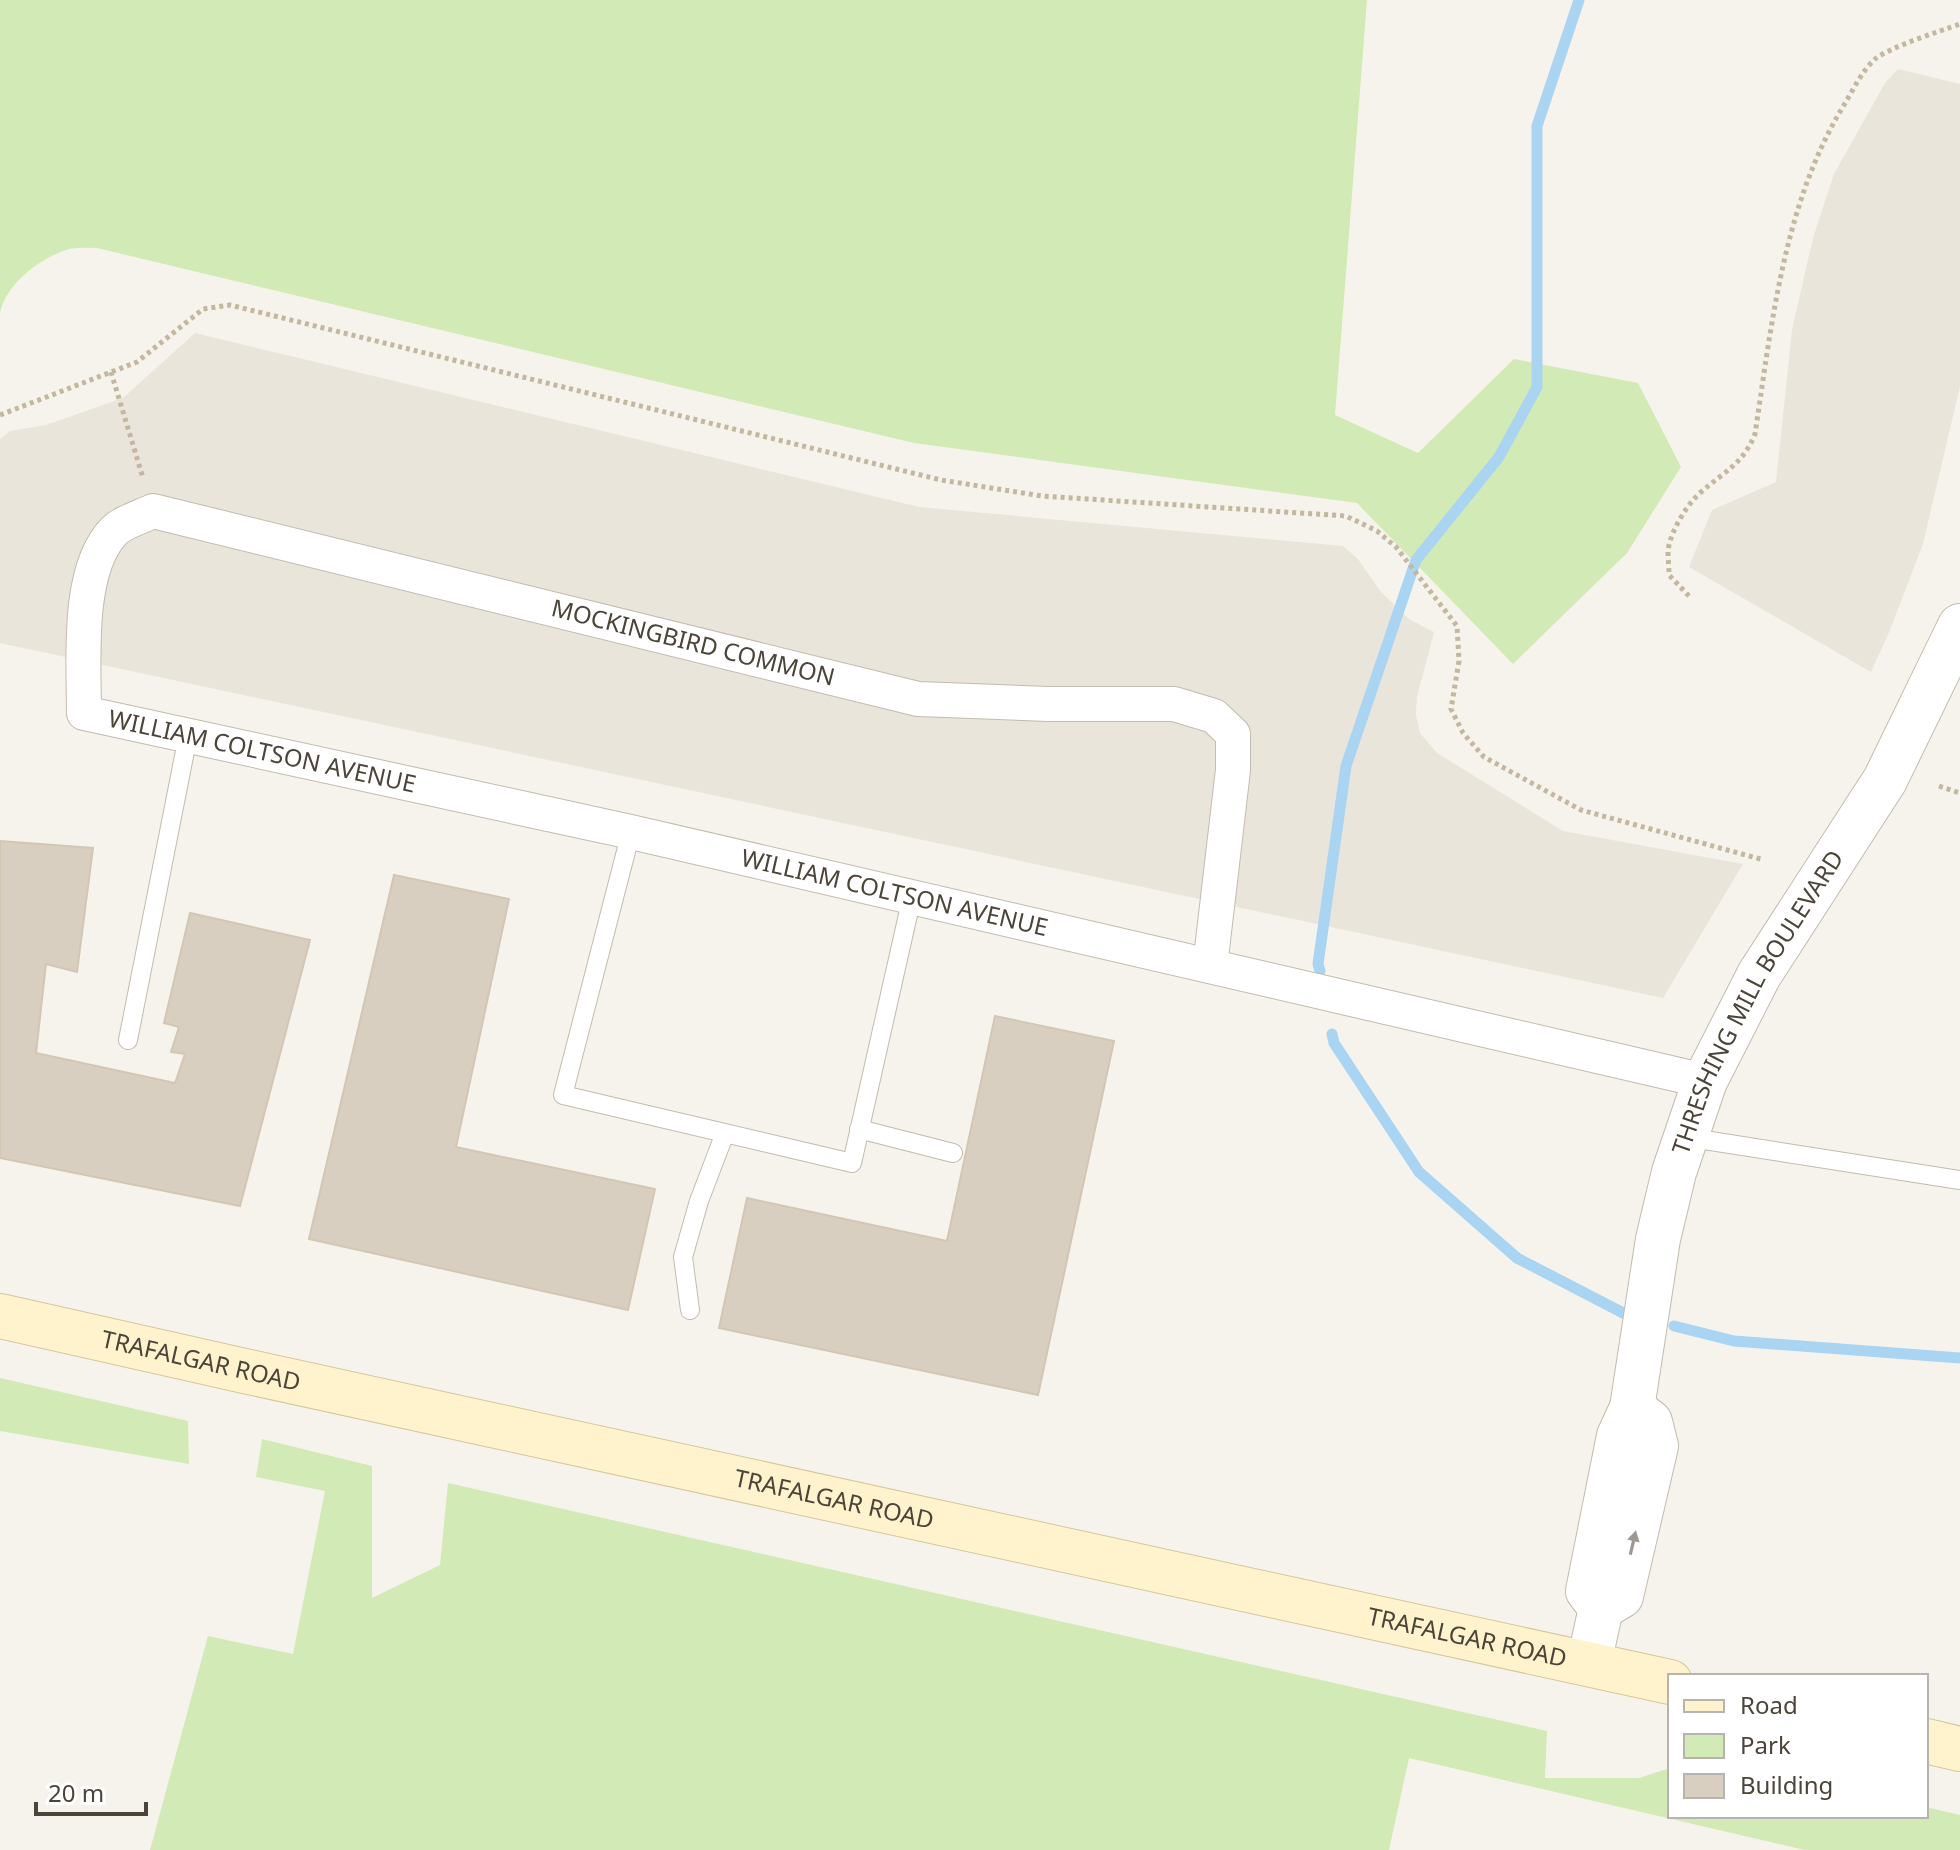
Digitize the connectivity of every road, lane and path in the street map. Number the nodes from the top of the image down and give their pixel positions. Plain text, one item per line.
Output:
1 (1960, 24) edge
2 (111, 372) junction
3 (0, 415) edge
4 (153, 511) junction
5 (1689, 596) dead end
6 (1960, 626) edge
7 (188, 736) junction
8 (1939, 786) dead end
9 (1960, 793) edge
10 (631, 832) junction
11 (1764, 860) dead end
12 (912, 897) junction
13 (1210, 966) junction
14 (128, 1040) dead end
15 (1705, 1081) junction
16 (859, 1129) junction
17 (725, 1133) junction
18 (1685, 1137) junction
19 (953, 1153) dead end
20 (1960, 1180) edge
21 (690, 1310) dead end
22 (0, 1316) edge
23 (1589, 1663) junction
24 (1668, 1682) edge
25 (1928, 1741) edge
26 (1960, 1749) edge

1 - 5 path
2 - 3 path
2 - 4 path
2 - 11 path
4 - 7 street, WILLIAM COLTSON AVENUE
4 - 13 street, MOCKINGBIRD COMMON
6 - 15 street, THRESHING MILL BOULEVARD
7 - 10 street, WILLIAM COLTSON AVENUE
7 - 14 lane
8 - 9 path
10 - 12 street, WILLIAM COLTSON AVENUE
10 - 17 lane
12 - 13 street, WILLIAM COLTSON AVENUE
12 - 16 lane
13 - 15 street, WILLIAM COLTSON AVENUE
15 - 18 street, THRESHING MILL BOULEVARD
16 - 17 lane
16 - 19 lane
17 - 21 lane
18 - 20 lane
18 - 23 street, THRESHING MILL BOULEVARD
22 - 23 main road, TRAFALGAR ROAD
23 - 24 main road, TRAFALGAR ROAD
25 - 26 main road

